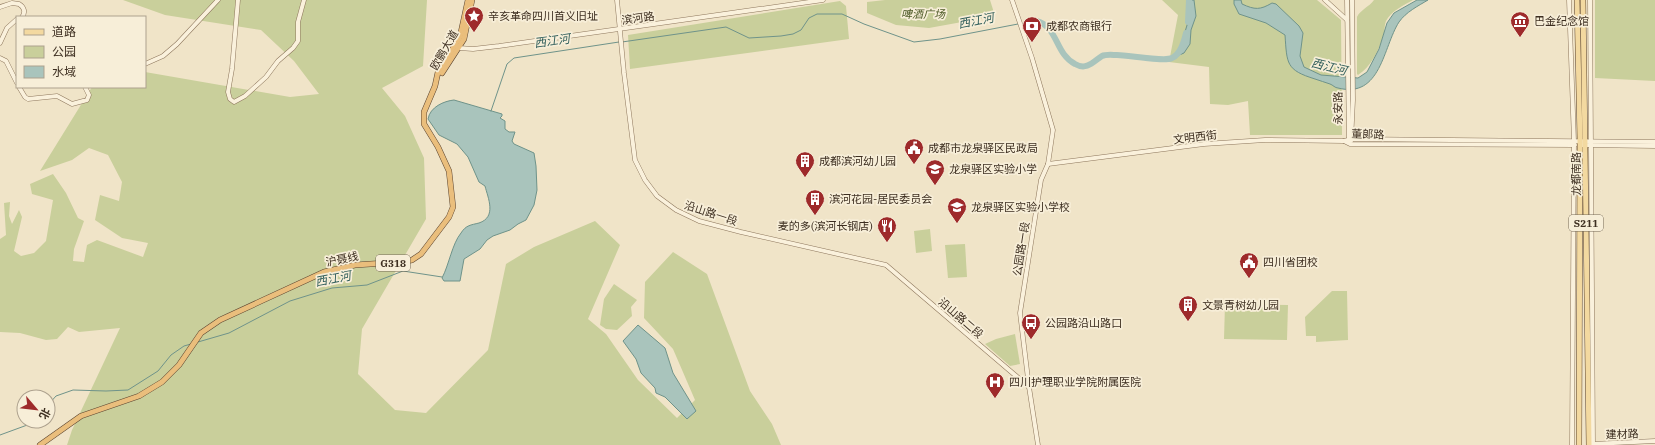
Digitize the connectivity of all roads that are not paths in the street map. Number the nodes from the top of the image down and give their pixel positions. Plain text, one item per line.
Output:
1 (218, 0) edge
2 (238, 0) edge
3 (304, 0) edge
4 (468, 0) edge
5 (472, 0) edge
6 (617, 0) edge
7 (823, 0) edge
8 (1012, 0) edge
9 (1325, 0) edge
10 (1347, 0) edge
11 (1352, 0) edge
12 (1569, 0) edge
13 (1577, 0) edge
14 (1583, 0) edge
15 (1590, 0) edge
16 (0, 7) edge
17 (23, 16) edge
18 (16, 20) edge
19 (1347, 20) junction
20 (619, 30) junction
21 (0, 43) edge
22 (458, 46) junction
23 (0, 58) edge
24 (146, 64) edge
25 (1350, 71) junction
26 (16, 81) edge
27 (20, 88) edge
28 (86, 88) edge
29 (1348, 141) junction
30 (1655, 142) edge
31 (1583, 143) junction
32 (1655, 146) edge
33 (1048, 164) junction
34 (882, 264) joint
35 (1029, 387) junction
36 (1655, 441) edge
37 (40, 445) edge
38 (1038, 445) edge
39 (1572, 445) edge
40 (1579, 445) edge
41 (1591, 445) edge

1 - 24 street
2 - 3 street
4 - 22 highway, 沪聂线 / G318
5 - 22 highway, 欧鹏大道 / G318
6 - 20 street, 沿山路一段
7 - 20 street, 滨河路
8 - 33 street, 公园路一段
9 - 19 street
10 - 19 street, 永安路
11 - 25 street
12 - 31 street
13 - 31 main road, 龙都南路 / S211
14 - 31 main road, 龙都南路 / S211
15 - 31 street
16 - 17 street
18 - 21 street
19 - 25 street, 永安路
20 - 22 street, 滨河路
20 - 34 street, 沿山路一段
22 - 37 highway, 沪聂线 / G318
23 - 26 street
25 - 29 street, 永安路
25 - 29 street
27 - 28 street
29 - 31 street, 董郞路
29 - 33 street, 文明西街
30 - 31 street, 董郞路
31 - 32 street, 董郞路
31 - 39 street
31 - 40 main road, 龙都南路 / S211
31 - 41 main road, 龙都南路 / S211
33 - 35 street, 公园路一段
34 - 35 street, 沿山路二段
35 - 38 street, 公园路一段
36 - 41 street, 建材路

